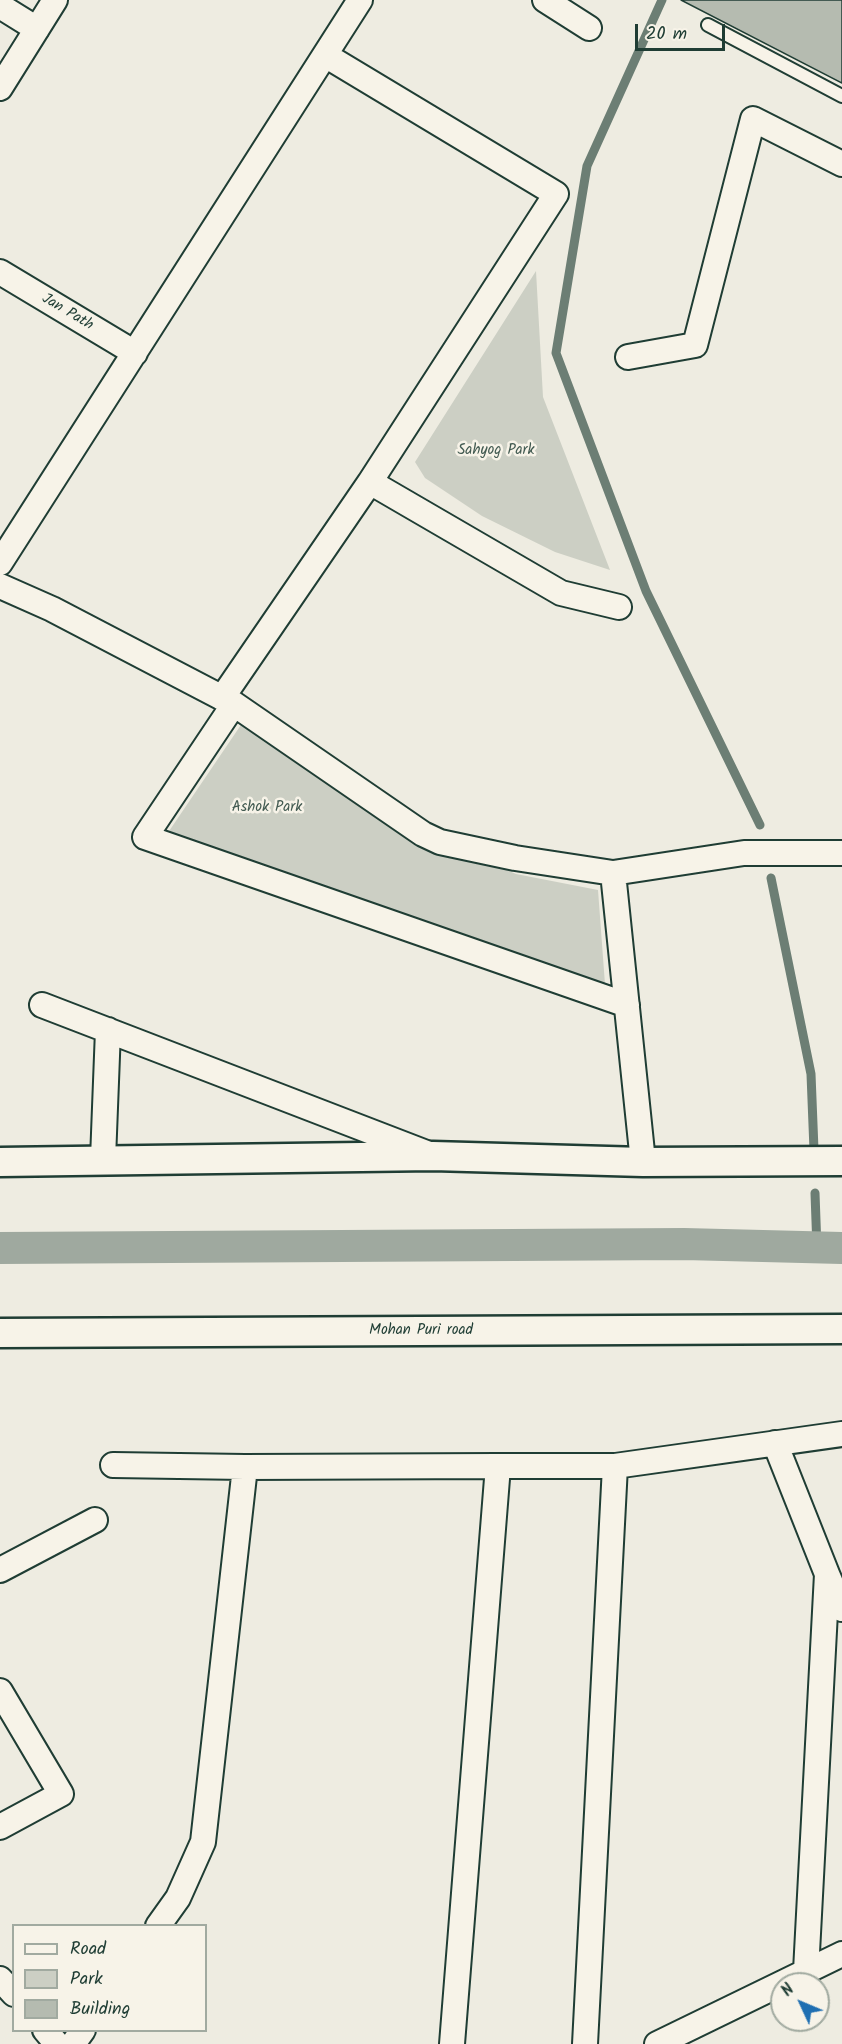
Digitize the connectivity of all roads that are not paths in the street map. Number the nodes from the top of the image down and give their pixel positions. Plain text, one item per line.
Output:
1 (55, 0) edge
2 (360, 0) edge
3 (545, 0) edge
4 (0, 6) edge
5 (708, 25) dead end
6 (589, 28) dead end
7 (37, 29) junction
8 (325, 55) junction
9 (0, 88) edge
10 (842, 96) edge
11 (842, 164) edge
12 (0, 272) edge
13 (135, 353) junction
14 (628, 357) dead end
15 (370, 482) junction
16 (0, 563) edge
17 (0, 586) edge
18 (619, 607) dead end
19 (228, 701) junction
20 (842, 853) edge
21 (613, 873) junction
22 (42, 1005) dead end
23 (627, 1005) junction
24 (108, 1030) junction
25 (433, 1156) junction
26 (103, 1159) junction
27 (0, 1161) edge
28 (842, 1161) edge
29 (643, 1162) junction
30 (842, 1329) edge
31 (0, 1333) edge
32 (842, 1434) edge
33 (775, 1443) junction
34 (113, 1465) dead end
35 (498, 1466) junction
36 (615, 1466) junction
37 (245, 1467) junction
38 (95, 1520) dead end
39 (0, 1570) edge
40 (827, 1574) junction
41 (842, 1609) edge
42 (0, 1691) edge
43 (0, 1827) edge
44 (159, 1924) edge
45 (842, 1954) edge
46 (806, 1971) junction
47 (0, 1979) edge
48 (12, 1992) edge
49 (46, 2032) edge
50 (82, 2032) edge
51 (57, 2044) edge
52 (73, 2044) edge
53 (452, 2044) edge
54 (585, 2044) edge
55 (657, 2044) edge

1 - 7 street
2 - 8 street
3 - 6 street
4 - 7 street
5 - 10 lane
7 - 9 street
8 - 13 street
8 - 15 street
11 - 14 street
12 - 13 street, Jan Path
13 - 16 street
15 - 18 street
15 - 19 street
17 - 19 street
19 - 21 street
19 - 23 street
20 - 21 street
21 - 23 street
22 - 24 street
23 - 29 street
24 - 25 street
24 - 26 street
25 - 26 street
25 - 29 street
26 - 27 street
28 - 29 street
30 - 31 street, Mohan Puri road
32 - 33 street
33 - 36 street
33 - 40 street
34 - 37 street
35 - 36 street
35 - 37 street
35 - 53 street
36 - 54 street
37 - 44 street
38 - 39 street
40 - 41 street
40 - 46 street
42 - 43 street
45 - 46 street
46 - 55 street
47 - 48 street
49 - 51 street
50 - 52 street

